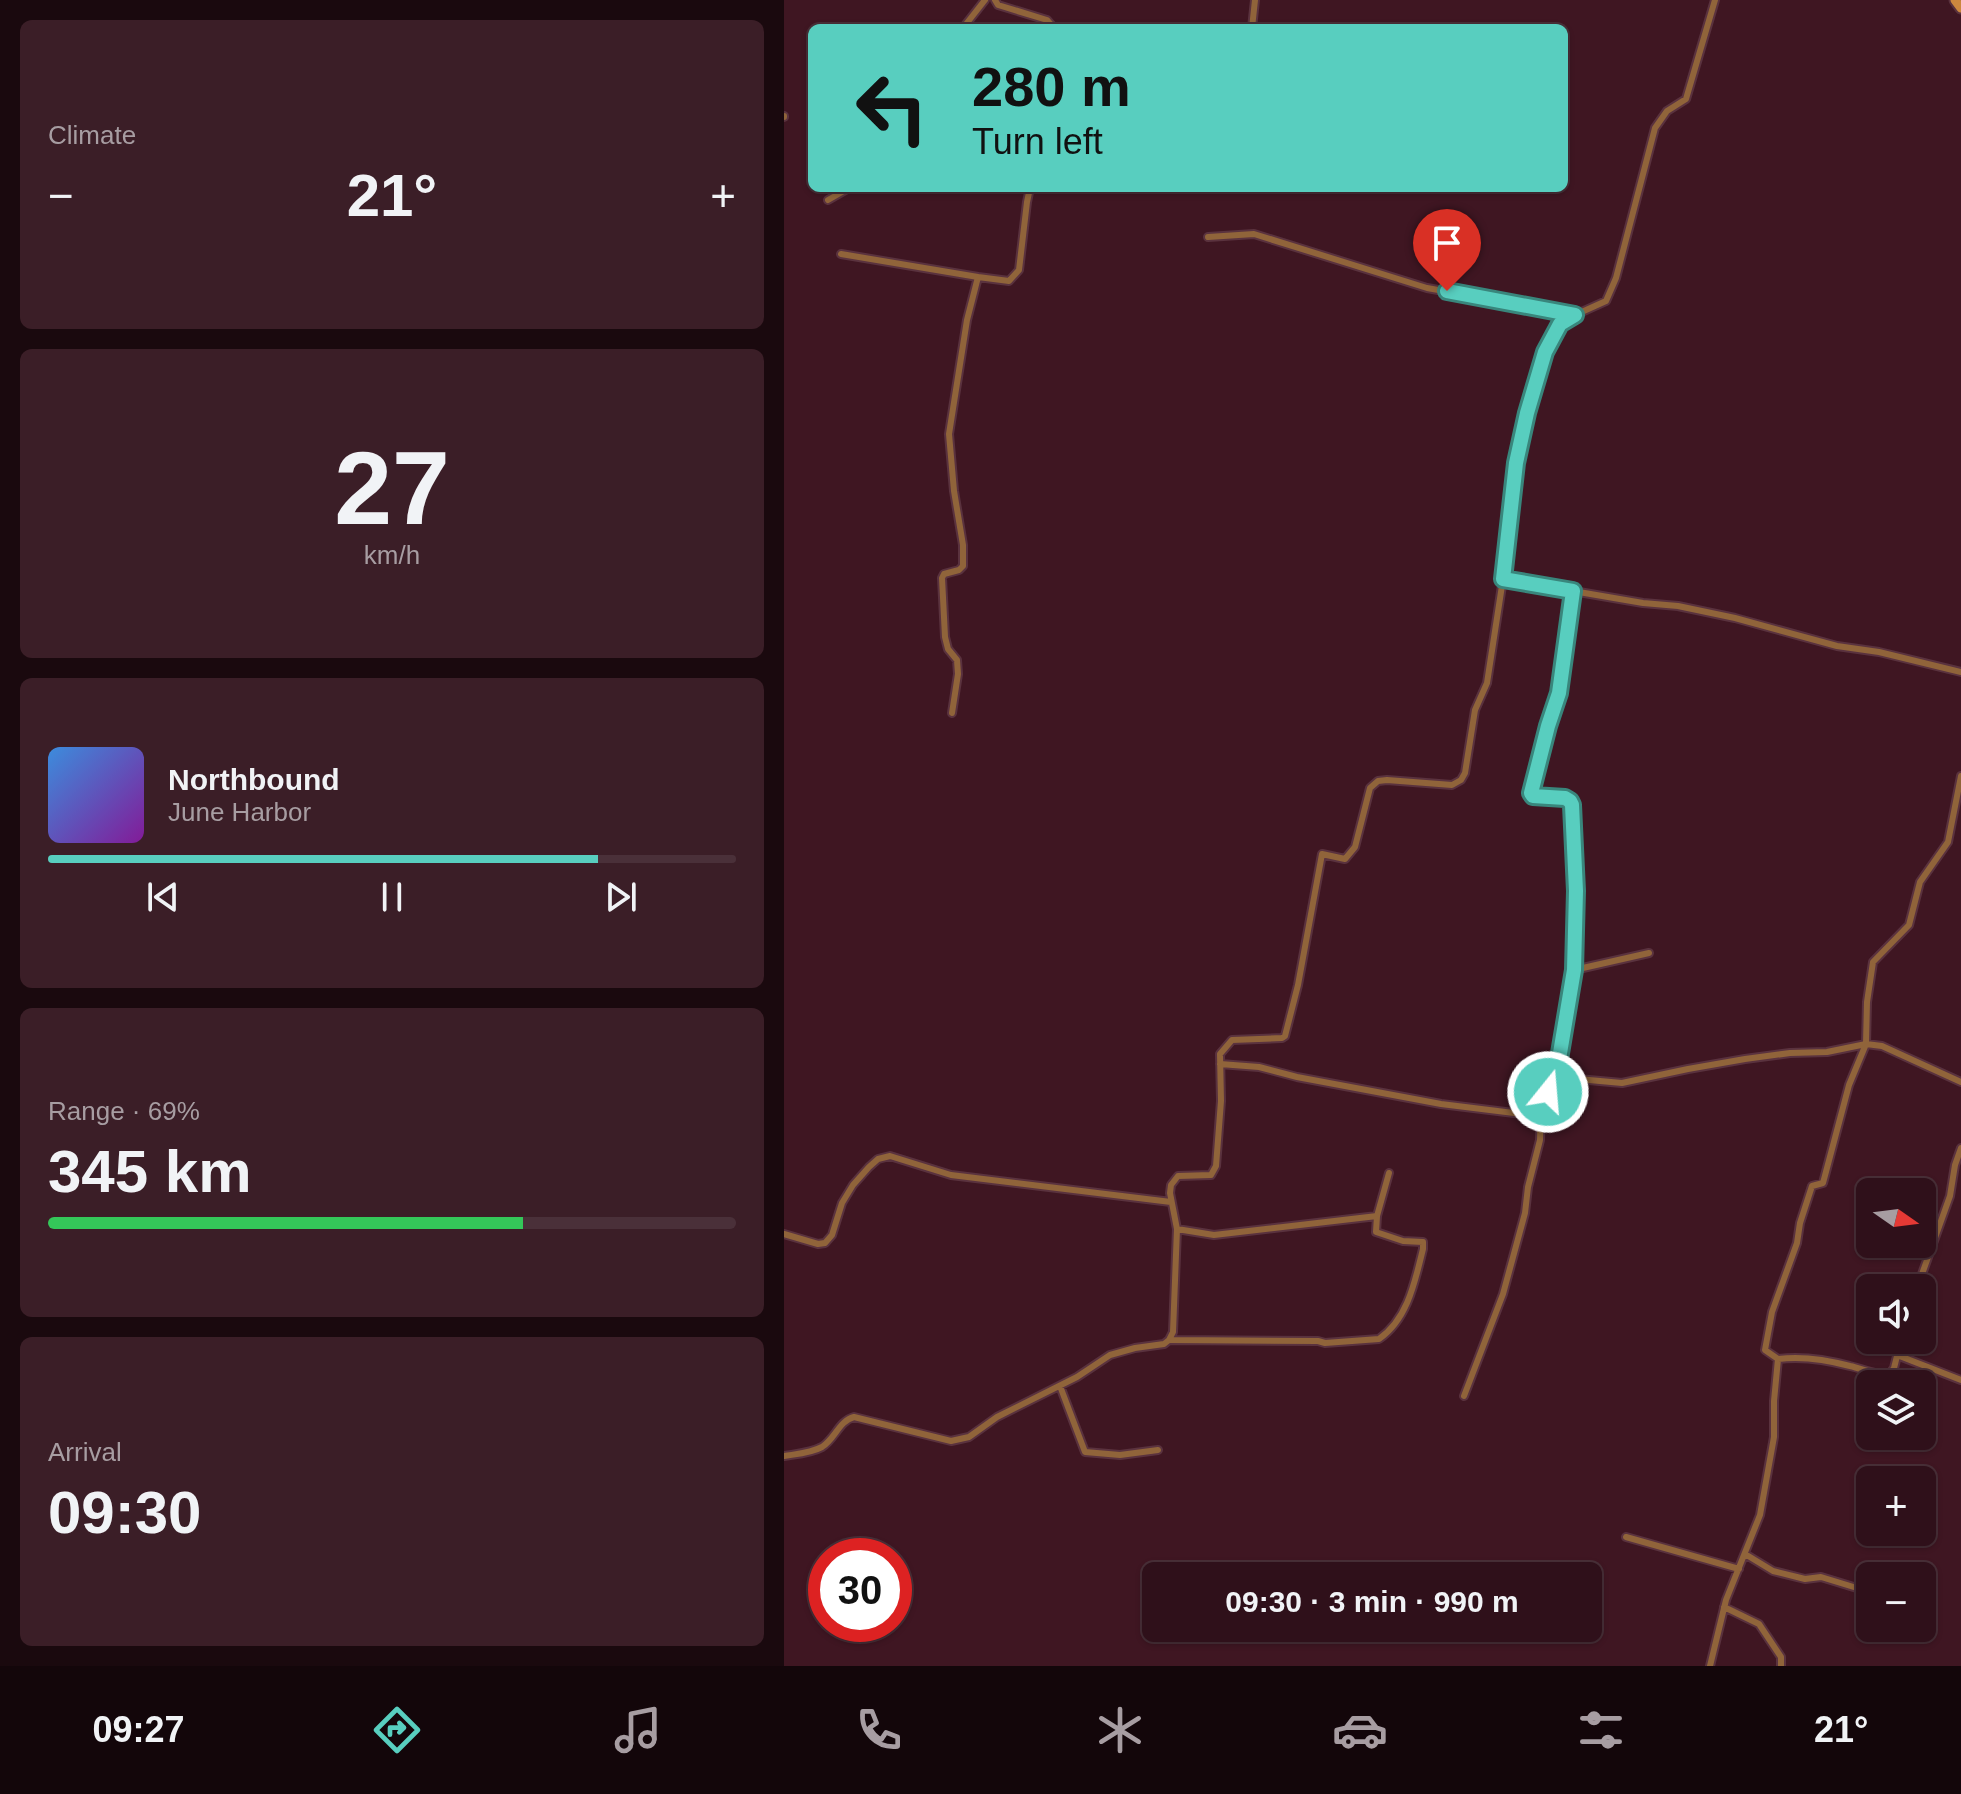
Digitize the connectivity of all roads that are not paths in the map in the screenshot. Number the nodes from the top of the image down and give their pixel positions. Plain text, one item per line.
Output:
1 (985, 0) edge
2 (995, 0) edge
3 (1255, 0) edge
4 (1715, 0) edge
5 (1955, 0) edge
6 (1961, 8) edge
7 (966, 24) edge
8 (1050, 24) edge
9 (1252, 24) edge
10 (842, 192) edge
11 (1029, 192) edge
12 (828, 200) dead end
13 (1208, 237) dead end
14 (841, 254) dead end
15 (978, 277) junction
16 (1575, 315) junction
17 (1503, 579) junction
18 (1573, 591) junction
19 (1961, 672) edge
20 (952, 713) dead end
21 (1961, 776) edge
22 (1649, 953) dead end
23 (1574, 970) junction
24 (1866, 1044) junction
25 (1220, 1064) junction
26 (1556, 1077) junction
27 (1961, 1082) edge
28 (1541, 1108) junction
29 (1961, 1148) edge
30 (1389, 1173) dead end
31 (1171, 1202) junction
32 (1377, 1216) junction
33 (1177, 1229) junction
34 (784, 1234) edge
35 (1922, 1274) edge
36 (1169, 1340) junction
37 (1897, 1355) joint
38 (1778, 1359) junction
39 (1961, 1380) edge
40 (1060, 1386) junction
41 (1464, 1396) dead end
42 (1158, 1450) dead end
43 (784, 1456) edge
44 (1626, 1537) dead end
45 (1745, 1554) junction
46 (1739, 1569) junction
47 (1856, 1588) edge
48 (1724, 1607) junction
49 (1710, 1666) edge
50 (1781, 1666) edge

1 - 7 street
2 - 8 street
3 - 9 street
4 - 16 street
5 - 6 main road
10 - 12 street
11 - 15 street
13 - 16 street
14 - 15 street
15 - 20 street
16 - 17 street
17 - 18 street
17 - 25 street
18 - 19 street
18 - 23 street
21 - 24 street
22 - 23 street
23 - 26 street
24 - 26 street
24 - 27 street
24 - 38 street
25 - 28 street
25 - 31 street
26 - 28 street
28 - 41 street
29 - 35 street
30 - 32 street
31 - 33 street
31 - 34 street
32 - 33 street
32 - 36 street
33 - 36 street
36 - 40 street
37 - 38 street
37 - 39 street
38 - 45 street
40 - 42 street
40 - 43 street
44 - 46 street
45 - 46 street
45 - 47 street
46 - 48 street
48 - 49 street
48 - 50 street

